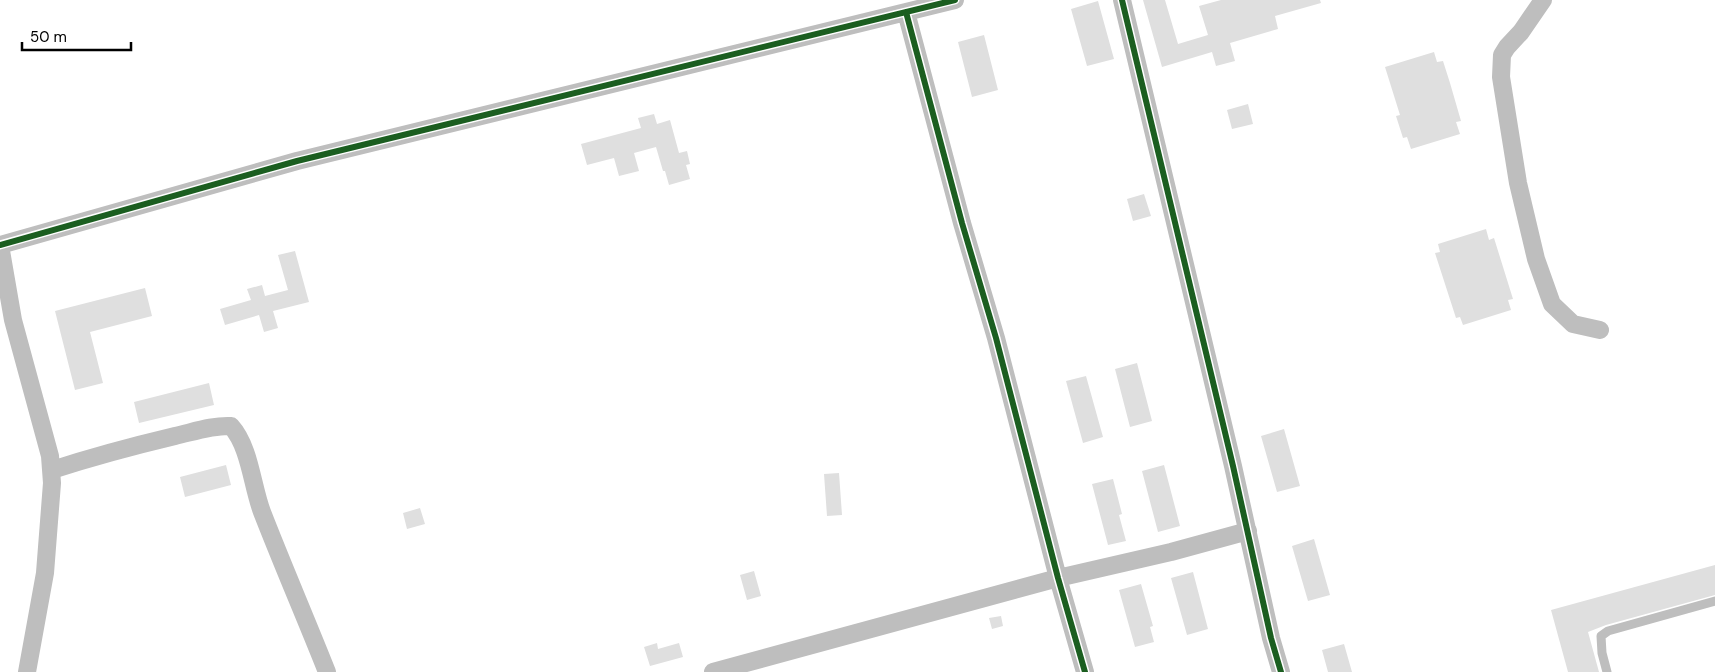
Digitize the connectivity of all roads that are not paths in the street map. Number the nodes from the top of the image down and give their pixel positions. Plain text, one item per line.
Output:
1 (955, 0) edge
2 (1122, 0) edge
3 (1543, 0) edge
4 (906, 12) junction
5 (0, 245) edge
6 (1600, 330) dead end
7 (52, 470) junction
8 (1248, 531) junction
9 (1058, 578) junction
10 (1715, 601) edge
11 (27, 672) edge
12 (327, 672) edge
13 (713, 672) edge
14 (1085, 672) edge
15 (1281, 672) edge
16 (1607, 672) edge

1 - 4 street
2 - 8 street
3 - 6 street
4 - 5 street
4 - 9 street
5 - 7 street
7 - 11 street
7 - 12 street
8 - 9 street
8 - 15 street
9 - 13 street
9 - 14 street
10 - 16 lane

